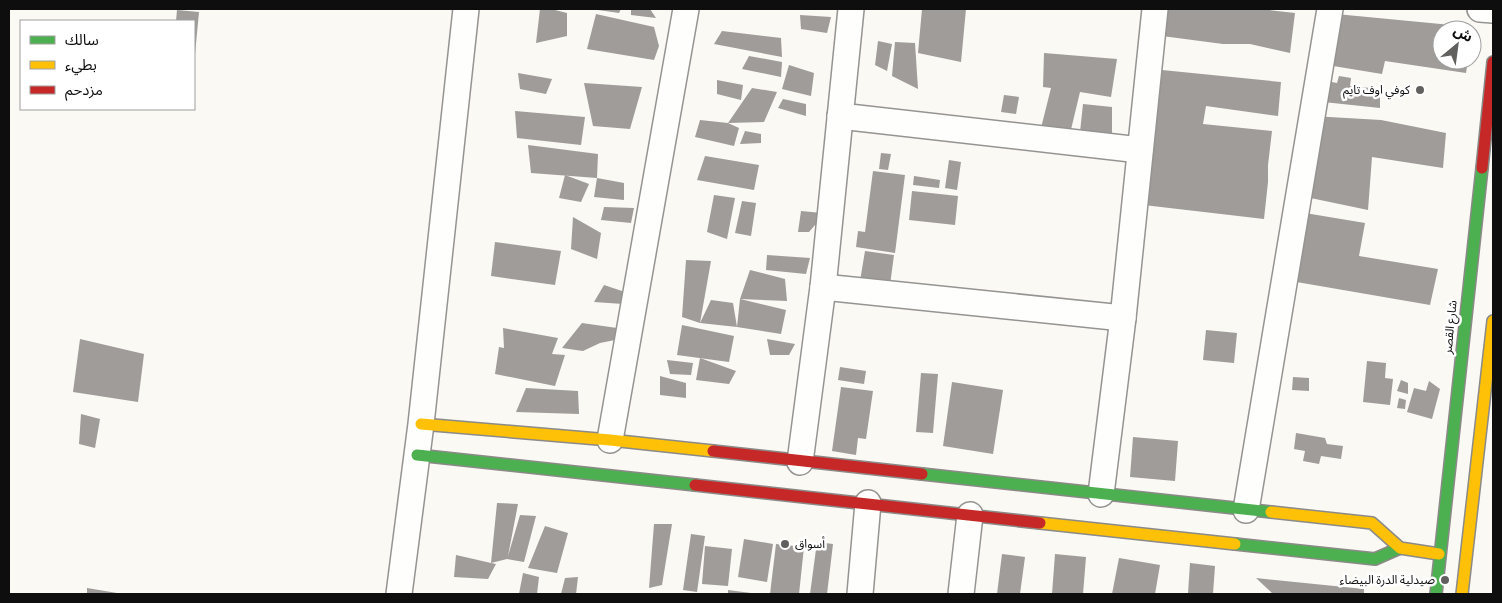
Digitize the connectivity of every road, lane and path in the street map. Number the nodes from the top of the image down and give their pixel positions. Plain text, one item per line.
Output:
1 (466, 9) edge
2 (686, 9) edge
3 (851, 9) edge
4 (1155, 9) edge
5 (1330, 9) edge
6 (1480, 9) edge
7 (1493, 10) edge
8 (1493, 62) edge
9 (840, 116) junction
10 (1140, 150) junction
11 (823, 287) junction
12 (1123, 318) junction
13 (1493, 321) edge
14 (421, 424) junction
15 (610, 440) junction
16 (417, 455) junction
17 (800, 462) junction
18 (1101, 494) junction
19 (868, 503) junction
20 (1246, 510) junction
21 (970, 515) junction
22 (1400, 548) junction
23 (1439, 554) junction
24 (400, 594) edge
25 (860, 594) edge
26 (961, 594) edge
27 (1436, 594) edge
28 (1462, 594) edge

1 - 14 street
2 - 15 street
3 - 9 street
4 - 10 street
5 - 20 street
6 - 7 street
8 - 23 street, شارع القصر
9 - 10 street
9 - 11 street
10 - 12 street
11 - 12 street
11 - 17 street
12 - 18 street
13 - 28 street
14 - 15 street
14 - 16 street
15 - 17 street
16 - 19 street
16 - 24 street
17 - 18 street
18 - 20 street
19 - 21 street
19 - 25 street
20 - 22 street
21 - 22 street
21 - 26 street
22 - 23 street
23 - 27 street, شارع القصر

